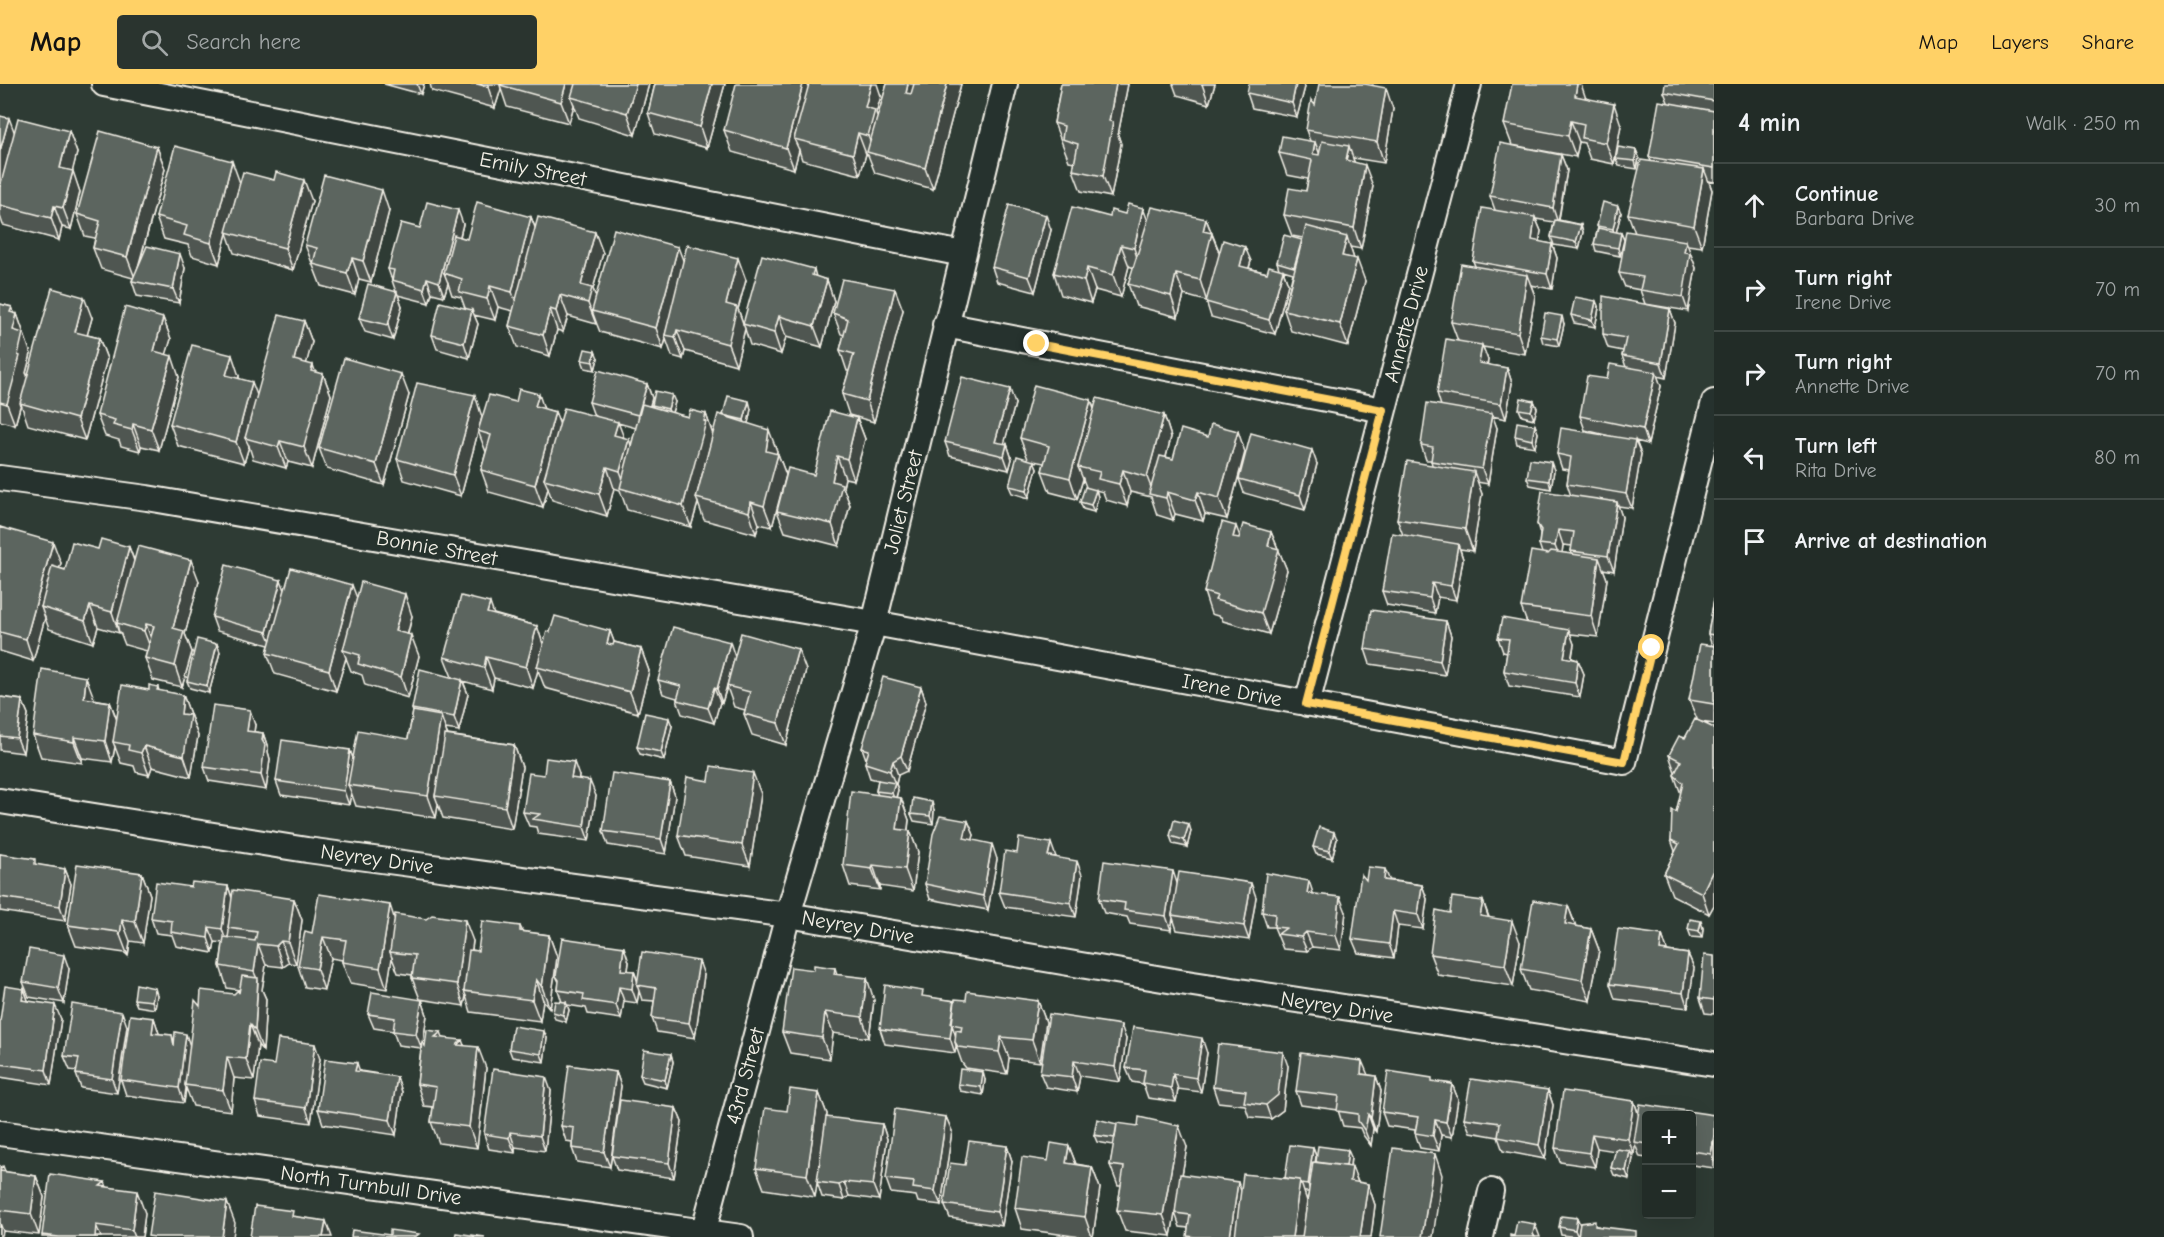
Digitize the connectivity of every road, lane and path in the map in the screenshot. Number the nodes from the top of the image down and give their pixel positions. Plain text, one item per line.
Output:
1 (104, 84) edge
2 (1005, 84) edge
3 (1469, 84) edge
4 (963, 254) junction
5 (945, 325) junction
6 (1714, 402) edge
7 (1383, 410) junction
8 (0, 478) edge
9 (874, 623) junction
10 (1306, 704) junction
11 (0, 801) edge
12 (788, 915) junction
13 (1714, 1064) edge
14 (0, 1133) edge
15 (1491, 1191) dead end
16 (702, 1234) edge
17 (741, 1237) edge
18 (1481, 1237) edge

1 - 4 street, Emily Street
2 - 4 street, Joliet Street
3 - 7 street, Annette Drive
4 - 5 street, Joliet Street
5 - 7 street
5 - 9 street, Joliet Street
6 - 10 street, Irene Drive
7 - 10 street, Annette Drive
8 - 9 street, Bonnie Street
9 - 10 street, Irene Drive
9 - 12 street, Joliet Street
11 - 12 street, Neyrey Drive
12 - 13 street, Neyrey Drive
12 - 16 street, 43rd Street
14 - 16 street, North Turnbull Drive
15 - 18 street
16 - 17 street, North Turnbull Drive

